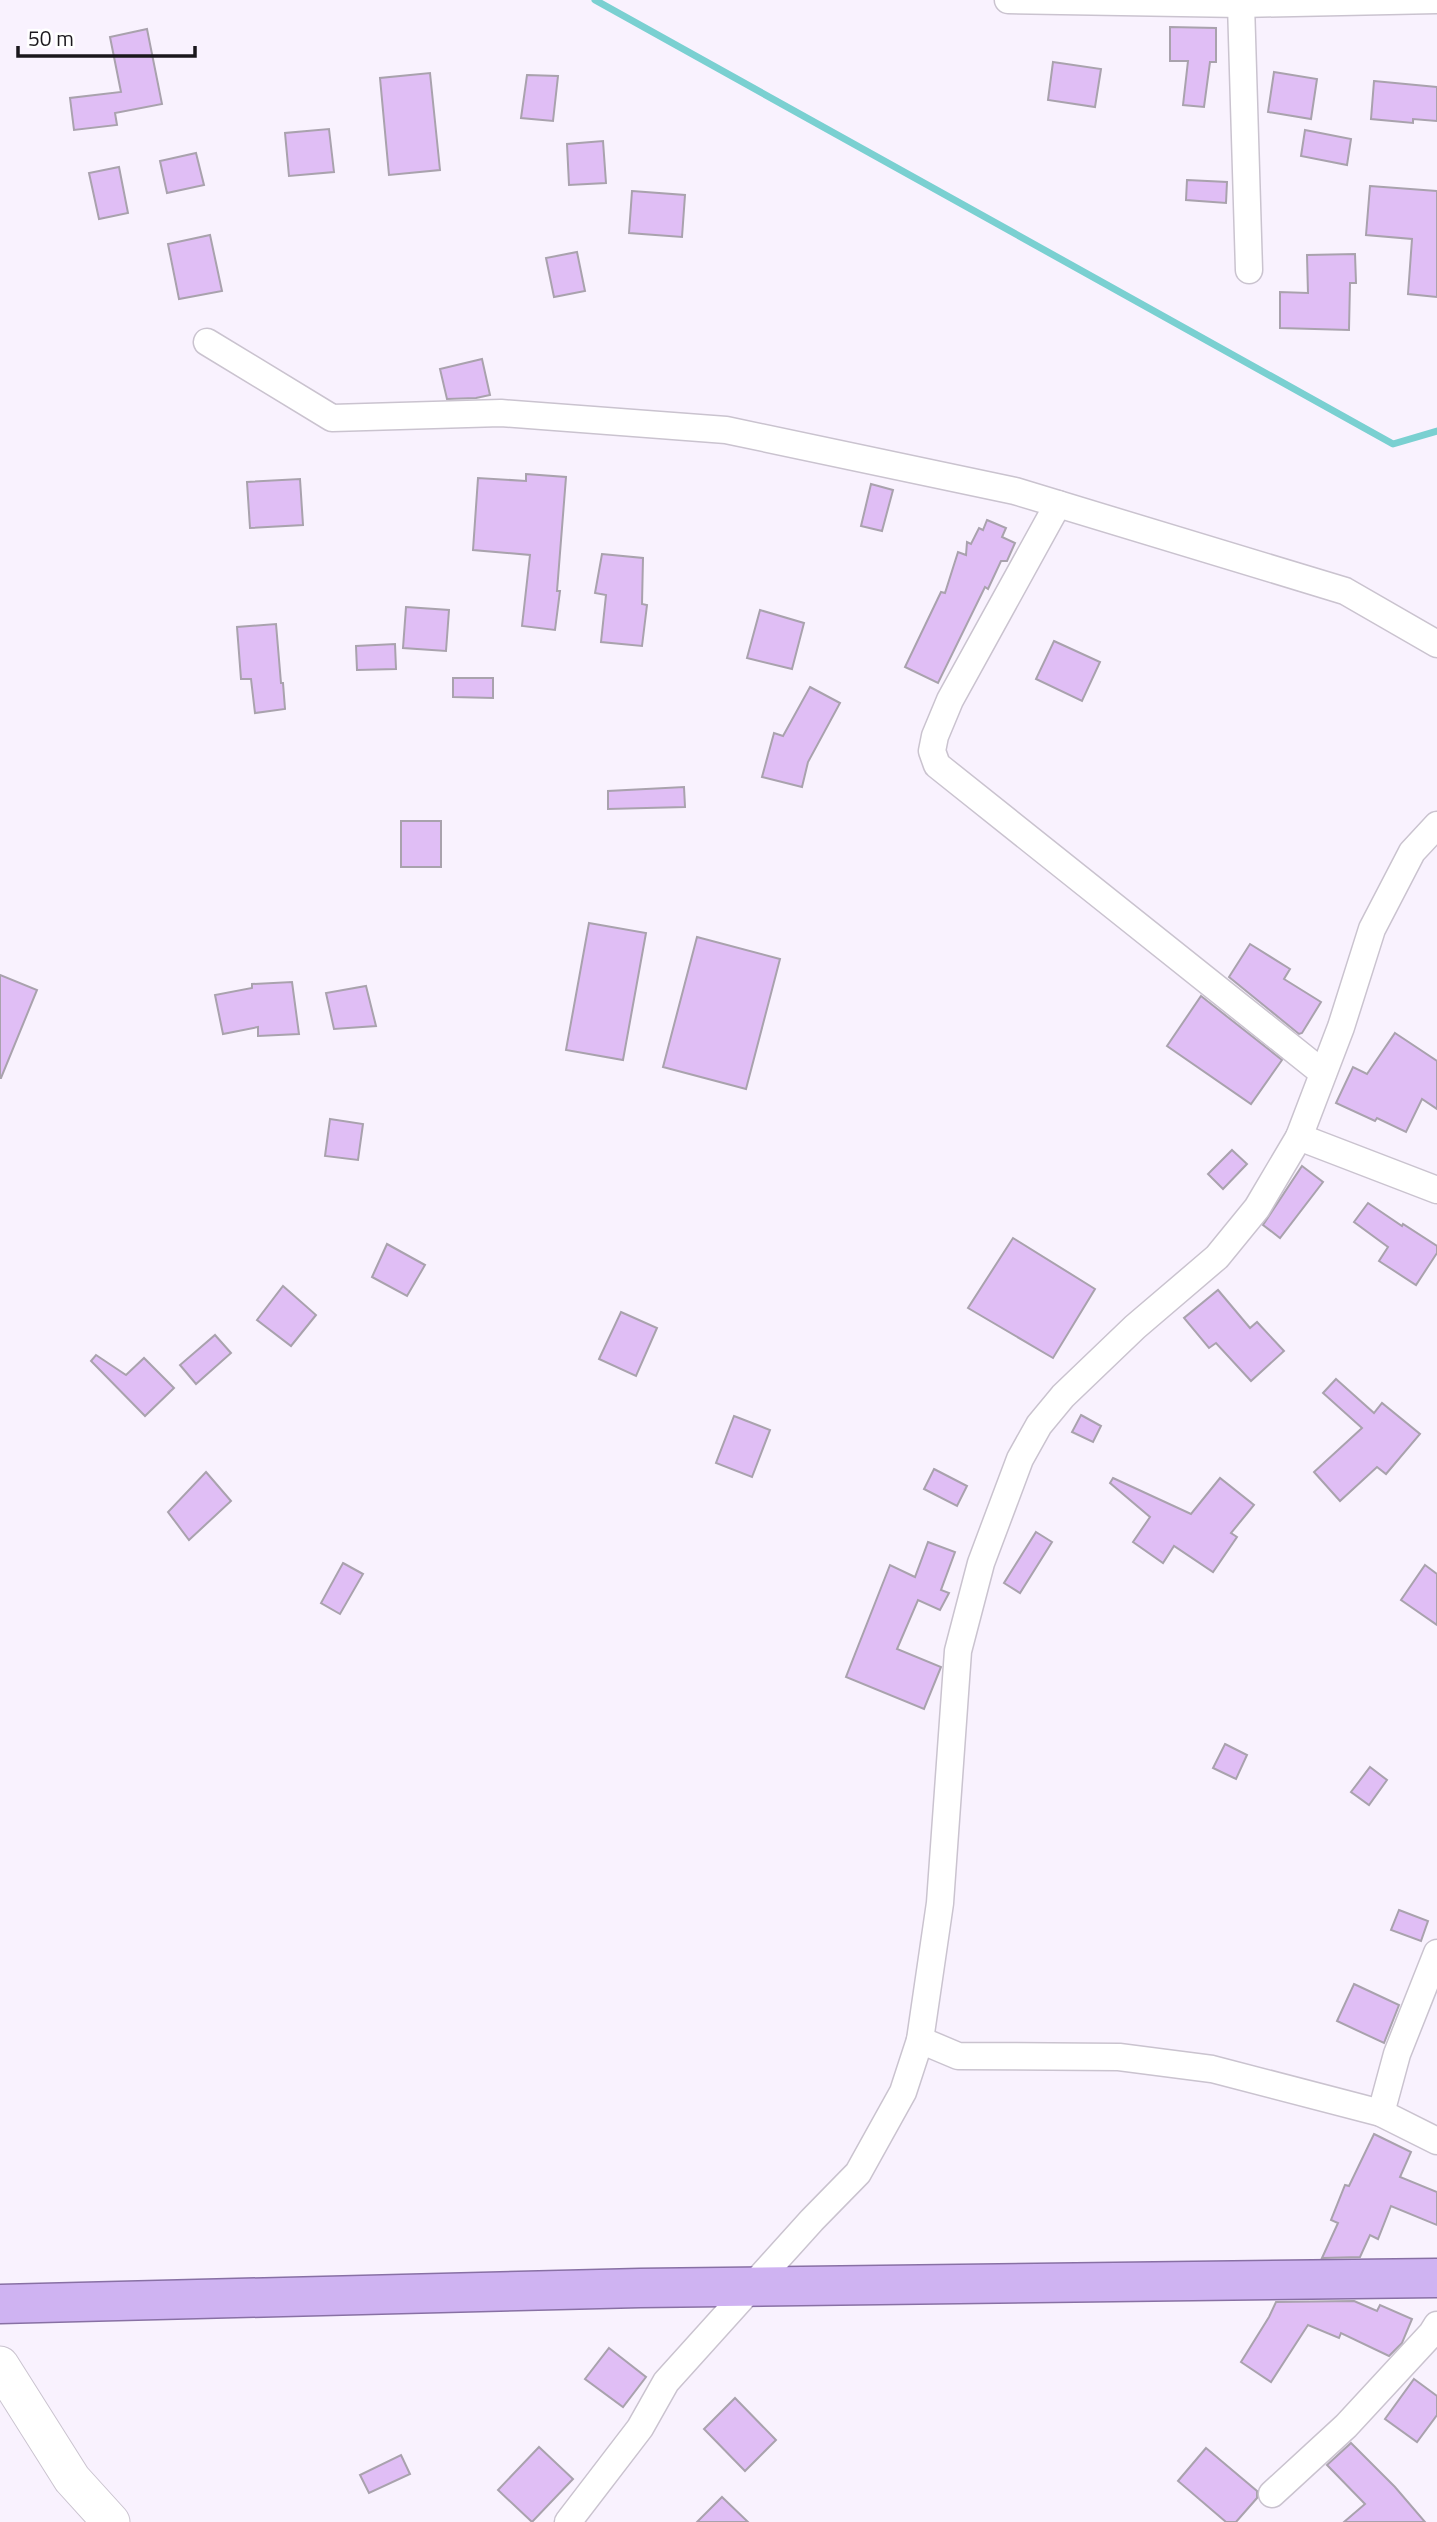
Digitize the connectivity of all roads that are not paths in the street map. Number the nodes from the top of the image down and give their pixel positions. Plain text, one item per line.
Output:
1 (1008, 0) edge
2 (1437, 0) edge
3 (1044, 1) edge
4 (1241, 4) junction
5 (1249, 270) dead end
6 (207, 342) dead end
7 (1058, 504) junction
8 (1437, 644) edge
9 (1437, 825) edge
10 (1323, 1073) junction
11 (1299, 1137) junction
12 (1437, 1189) edge
13 (1437, 1953) edge
14 (920, 2040) junction
15 (1381, 2113) junction
16 (1437, 2141) edge
17 (1437, 2278) edge
18 (0, 2304) edge
19 (1437, 2325) edge
20 (0, 2365) edge
21 (1272, 2494) dead end
22 (575, 2519) edge
23 (111, 2522) edge

1 - 3 street
2 - 4 street
3 - 4 street
4 - 5 street
6 - 7 street
7 - 8 street
7 - 10 street
9 - 10 street
10 - 11 street
11 - 12 street
11 - 14 street
13 - 15 street
14 - 15 street
14 - 22 street
15 - 16 street
17 - 18 highway
19 - 21 street
20 - 23 main road

